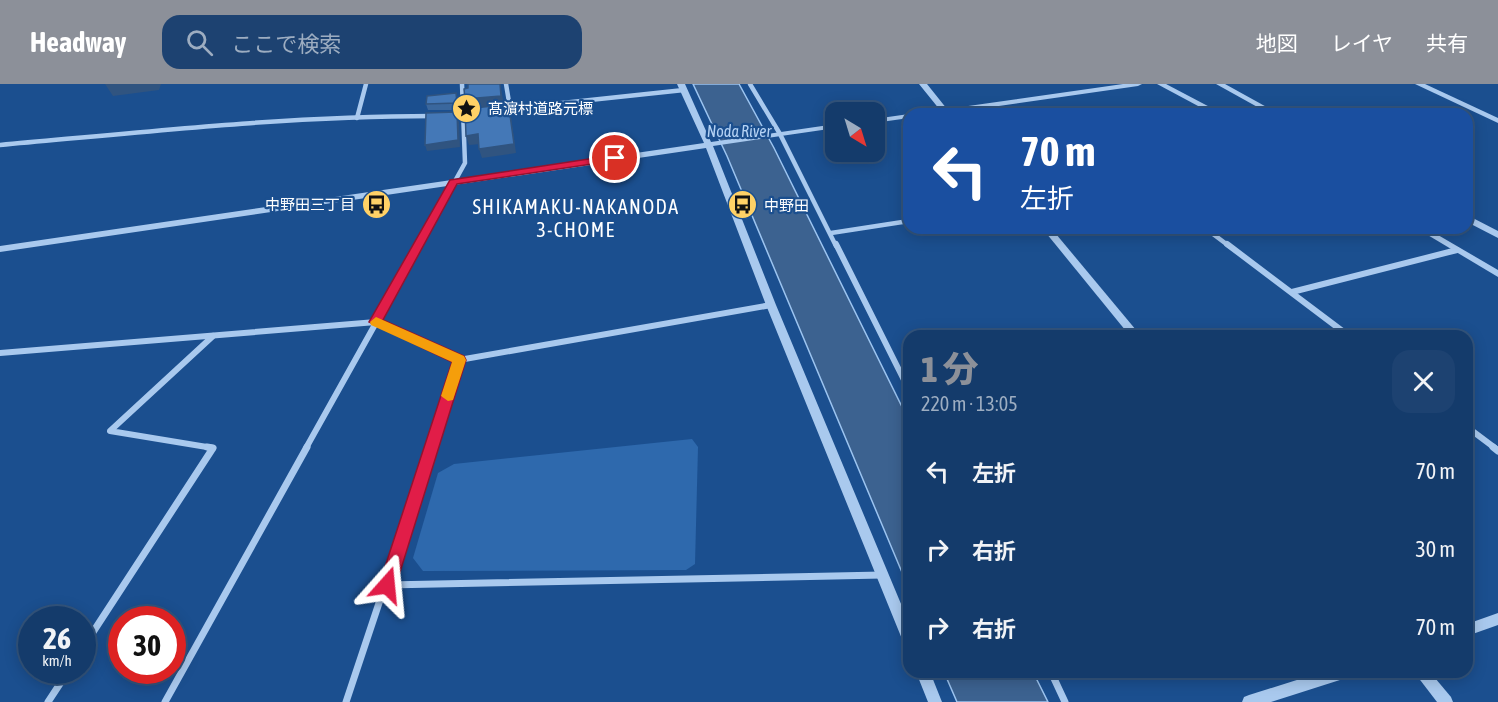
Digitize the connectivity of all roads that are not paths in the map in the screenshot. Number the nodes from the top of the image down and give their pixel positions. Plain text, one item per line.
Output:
1 (366, 84) edge
2 (462, 84) edge
3 (506, 84) edge
4 (750, 84) edge
5 (923, 84) edge
6 (1138, 84) edge
7 (1161, 84) edge
8 (1220, 84) edge
9 (1419, 84) edge
10 (682, 87) edge
11 (510, 108) junction
12 (942, 108) edge
13 (979, 108) edge
14 (1207, 108) edge
15 (1264, 108) edge
16 (1470, 108) edge
17 (1473, 109) edge
18 (486, 111) edge
19 (475, 112) edge
20 (454, 114) edge
21 (463, 114) junction
22 (436, 116) edge
23 (903, 117) edge
24 (357, 118) junction
25 (885, 119) edge
26 (1498, 121) edge
27 (825, 128) edge
28 (780, 134) junction
29 (708, 144) junction
30 (0, 145) edge
31 (453, 182) junction
32 (1473, 221) edge
33 (903, 222) edge
34 (831, 233) junction
35 (1051, 234) edge
36 (1213, 234) edge
37 (1430, 234) edge
38 (1498, 235) edge
39 (0, 249) edge
40 (1457, 250) junction
41 (1498, 274) edge
42 (1292, 292) junction
43 (771, 305) junction
44 (376, 322) junction
45 (1131, 330) edge
46 (1341, 330) edge
47 (213, 335) junction
48 (0, 353) edge
49 (459, 360) junction
50 (903, 378) edge
51 (1473, 432) edge
52 (1498, 451) edge
53 (882, 575) junction
54 (387, 585) junction
55 (1498, 619) edge
56 (903, 625) edge
57 (96, 628) edge
58 (1473, 628) edge
59 (925, 678) edge
60 (1054, 678) edge
61 (1324, 678) edge
62 (1426, 678) edge
63 (60, 684) edge
64 (48, 702) edge
65 (165, 702) edge
66 (346, 702) edge
67 (935, 702) edge
68 (1065, 702) edge
69 (1249, 702) edge
70 (1446, 702) edge

1 - 24 street
2 - 21 street
3 - 11 street
4 - 28 street
5 - 12 street
6 - 13 street
7 - 14 street
8 - 15 street
9 - 16 street
10 - 11 street
10 - 29 street
11 - 18 street
17 - 26 street
19 - 21 street
20 - 21 street
21 - 31 street
22 - 24 street
23 - 25 street
24 - 30 street
27 - 28 street
28 - 29 street
28 - 34 street
29 - 31 street
29 - 43 street
31 - 39 street
31 - 44 street
32 - 38 street
33 - 34 street
34 - 50 street
35 - 45 street
36 - 42 street
37 - 40 street
40 - 41 street
40 - 42 street
42 - 46 street
43 - 49 street
43 - 53 street
44 - 47 street
44 - 49 street
44 - 65 street
47 - 48 street
47 - 57 street
49 - 54 street
51 - 52 street
53 - 54 street
53 - 56 street
54 - 66 street
55 - 58 street
59 - 67 street
60 - 68 street
61 - 69 street
62 - 70 street
63 - 64 street

